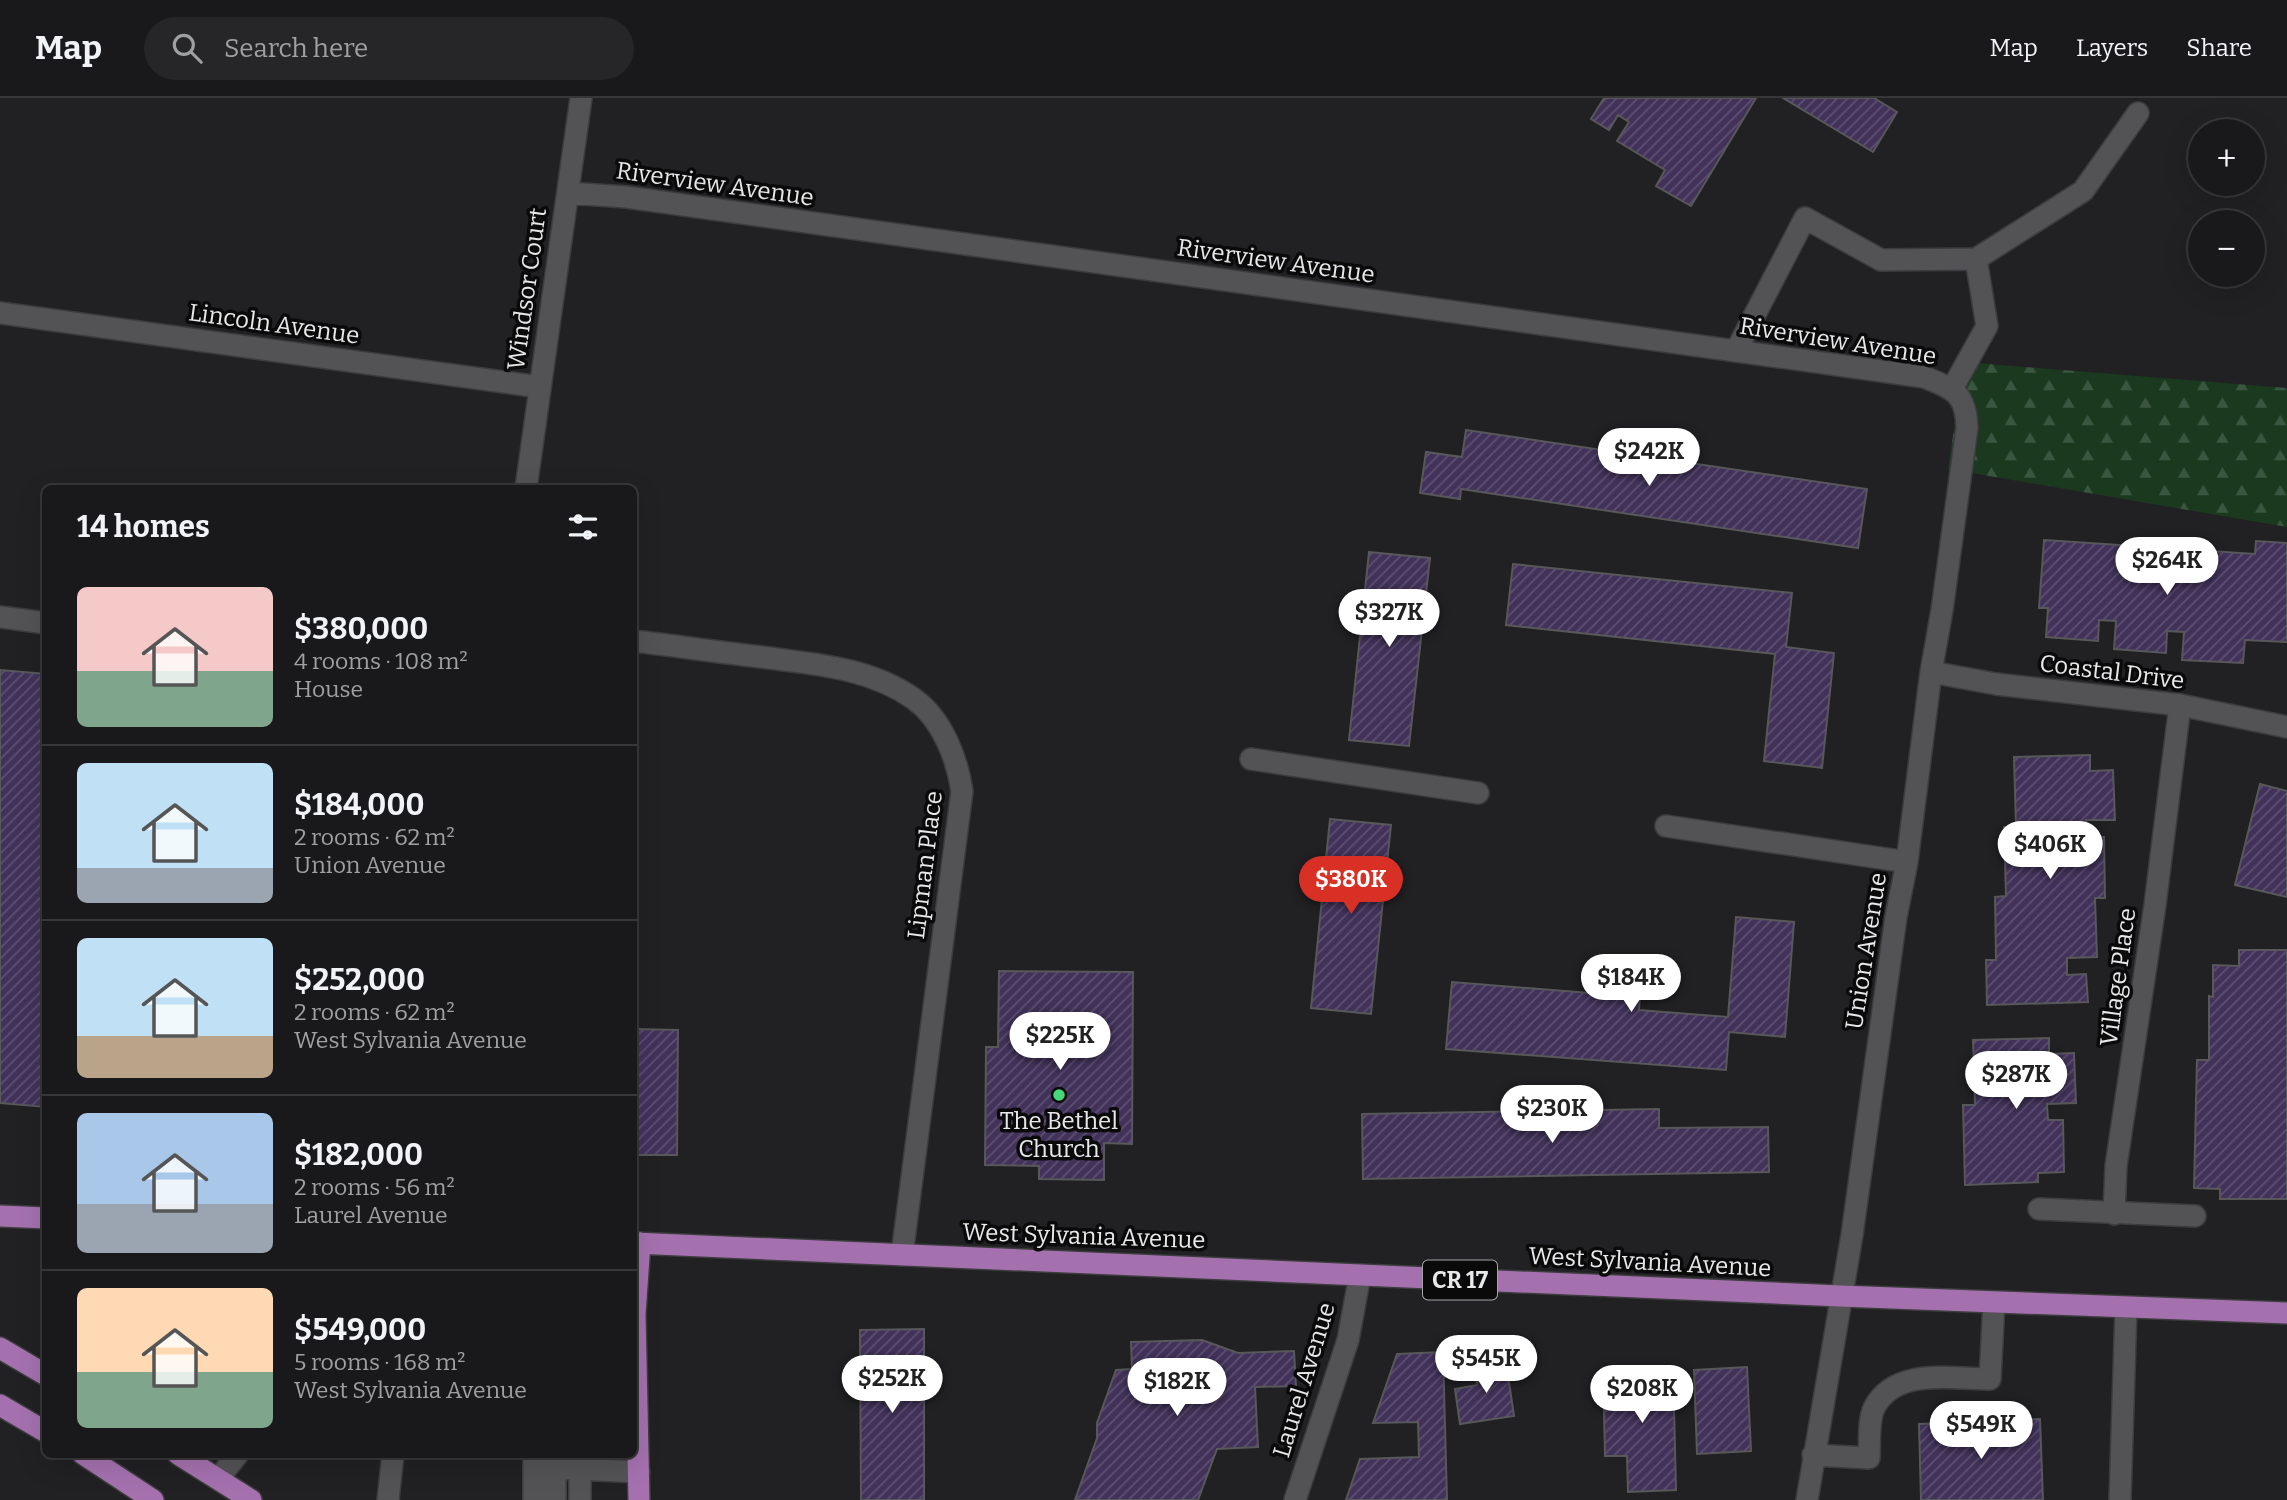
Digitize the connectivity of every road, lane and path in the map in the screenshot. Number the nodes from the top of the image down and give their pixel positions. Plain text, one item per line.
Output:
1 (581, 98) edge
2 (2138, 113) dead end
3 (568, 193) junction
4 (1976, 259) junction
5 (0, 313) edge
6 (1735, 351) junction
7 (540, 387) junction
8 (1952, 389) junction
9 (1966, 408) joint
10 (526, 485) edge
11 (0, 617) edge
12 (42, 622) edge
13 (637, 641) edge
14 (1931, 672) junction
15 (2180, 705) junction
16 (2287, 727) edge
17 (1251, 759) dead end
18 (1478, 793) dead end
19 (1666, 826) dead end
20 (1907, 862) junction
21 (2039, 1209) dead end
22 (2114, 1214) junction
23 (0, 1216) edge
24 (2195, 1216) dead end
25 (42, 1218) edge
26 (637, 1243) edge
27 (902, 1255) junction
28 (1360, 1275) junction
29 (1840, 1296) junction
30 (1994, 1302) junction
31 (2126, 1307) junction
32 (2287, 1313) edge
33 (0, 1348) edge
34 (42, 1373) edge
35 (637, 1393) edge
36 (0, 1405) edge
37 (42, 1430) edge
38 (1813, 1455) junction
39 (89, 1458) edge
40 (184, 1458) edge
41 (235, 1458) edge
42 (393, 1458) edge
43 (534, 1461) edge
44 (555, 1461) edge
45 (579, 1462) edge
46 (639, 1472) junction
47 (218, 1479) junction
48 (144, 1497) edge
49 (251, 1500) edge
50 (388, 1500) edge
51 (534, 1500) edge
52 (555, 1500) edge
53 (580, 1500) edge
54 (639, 1500) edge
55 (1294, 1500) edge
56 (1807, 1500) edge
57 (2120, 1500) edge

1 - 3 street, Windsor Court
2 - 4 street
3 - 6 street, Riverview Avenue
3 - 7 street, Windsor Court
4 - 6 street
4 - 8 street
5 - 7 street, Lincoln Avenue
6 - 8 street, Riverview Avenue
7 - 10 street, Windsor Court
8 - 9 street, Riverview Avenue
9 - 14 street, Union Avenue
11 - 12 street
13 - 27 street, Lipman Place
14 - 15 street, Coastal Drive
14 - 20 street, Union Avenue
15 - 16 street, Coastal Drive
15 - 22 street, Village Place
17 - 18 street
19 - 20 street
20 - 29 street, Union Avenue
21 - 22 street
22 - 24 street
23 - 25 main road
26 - 27 main road, West Sylvania Avenue / CR 17
27 - 28 main road, West Sylvania Avenue / CR 17
28 - 29 main road, West Sylvania Avenue / CR 17
28 - 55 street, Laurel Avenue
29 - 30 main road, West Sylvania Avenue / CR 17
29 - 38 street, Union Avenue
30 - 31 main road, West Sylvania Avenue / CR 17
30 - 38 street
31 - 32 main road, West Sylvania Avenue / CR 17
31 - 57 street
33 - 34 main road
35 - 46 main road
36 - 37 main road
38 - 56 street, Union Avenue
39 - 48 main road
40 - 47 main road
41 - 47 street
42 - 50 street
43 - 44 street
43 - 51 street
44 - 45 street
44 - 52 street
45 - 46 street
45 - 53 street
46 - 54 main road
47 - 49 main road

